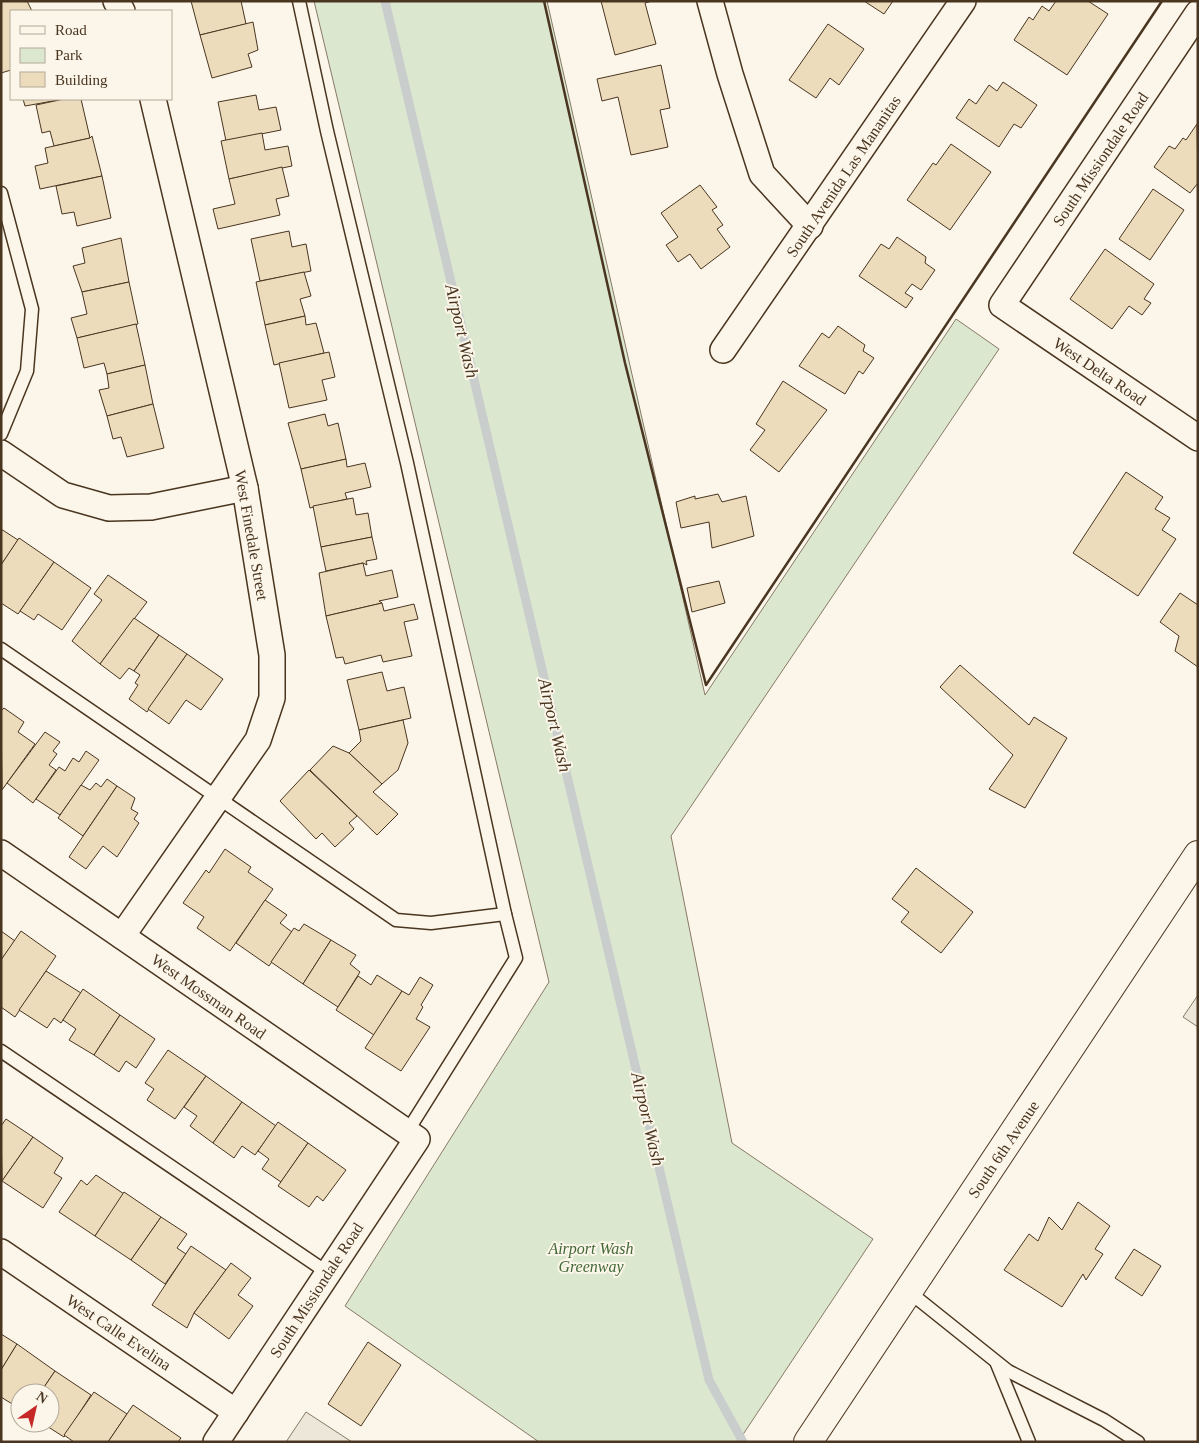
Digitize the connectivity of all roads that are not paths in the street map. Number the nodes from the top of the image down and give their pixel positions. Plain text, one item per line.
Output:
1 (299, 1) edge
2 (710, 1) edge
3 (962, 1) edge
4 (1198, 13) edge
5 (153, 100) edge
6 (1, 193) edge
7 (810, 226) junction
8 (1002, 304) joint
9 (723, 350) dead end
10 (1, 434) edge
11 (1198, 438) edge
12 (1, 452) edge
13 (245, 488) junction
14 (1, 649) edge
15 (218, 798) junction
16 (1, 853) edge
17 (1198, 855) edge
18 (505, 914) junction
19 (122, 936) junction
20 (1, 1051) edge
21 (412, 1135) junction
22 (1, 1252) edge
23 (328, 1274) junction
24 (908, 1291) junction
25 (996, 1361) junction
26 (236, 1412) junction
27 (216, 1442) edge
28 (808, 1442) edge
29 (1029, 1442) edge
30 (1138, 1442) edge

1 - 18 lane
2 - 7 street
3 - 7 street, South Avenida Las Mananitas
4 - 8 street, South Missiondale Road
5 - 13 street, West Finedale Street
6 - 10 lane
7 - 9 street, South Avenida Las Mananitas
8 - 11 street, West Delta Road
12 - 13 street
13 - 15 street, West Finedale Street
14 - 15 lane
15 - 18 lane
15 - 19 street, West Finedale Street
16 - 19 street, West Mossman Road
17 - 24 street, South 6th Avenue
18 - 21 lane
19 - 21 street, West Mossman Road
20 - 23 lane
21 - 23 street, South Missiondale Road
22 - 26 street, West Calle Evelina
23 - 26 street, South Missiondale Road
24 - 25 lane
24 - 28 street, South 6th Avenue
25 - 29 lane
25 - 30 lane
26 - 27 street, South Missiondale Road

